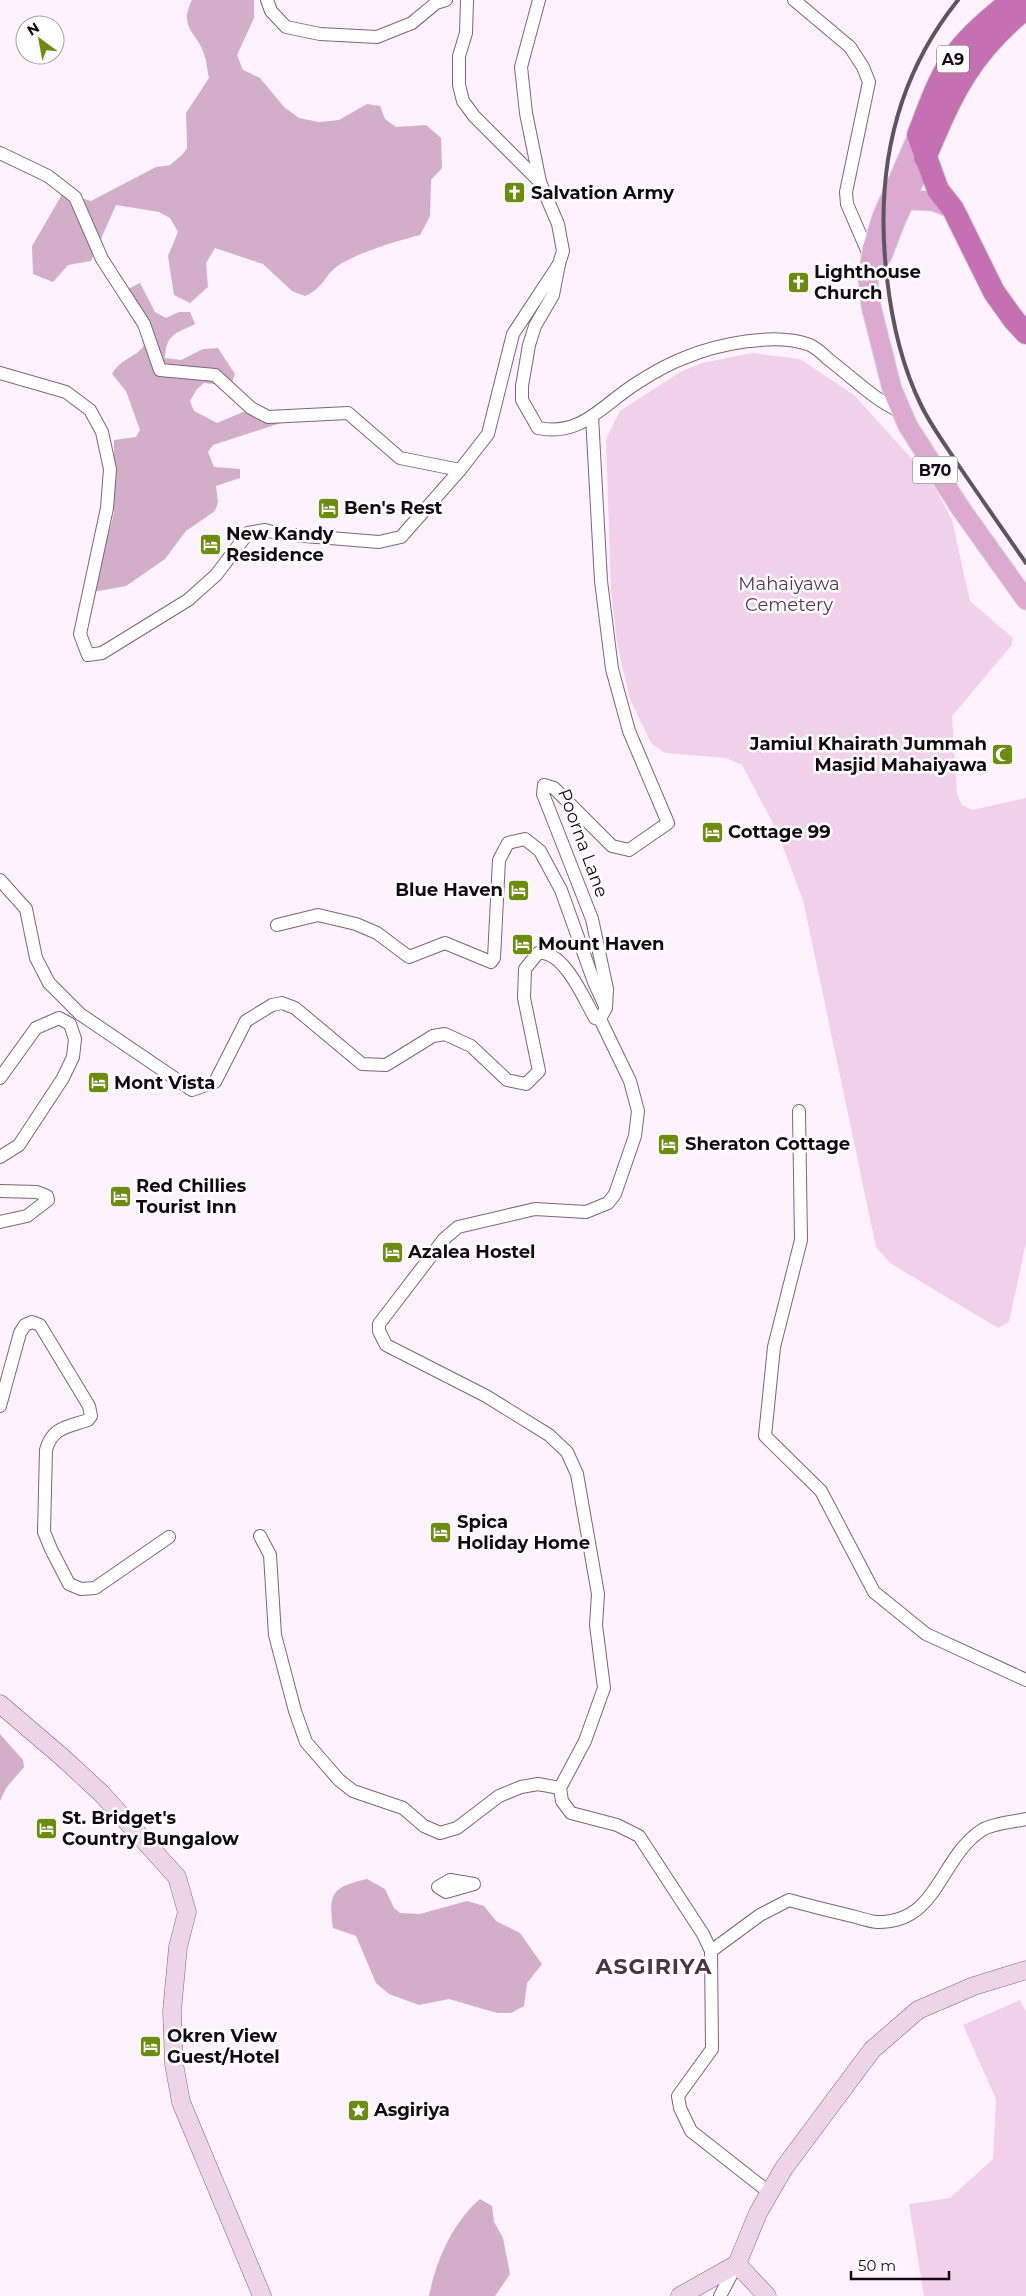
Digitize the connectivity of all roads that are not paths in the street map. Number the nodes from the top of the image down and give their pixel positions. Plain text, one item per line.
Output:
1 (267, 0) edge
2 (446, 0) edge
3 (467, 0) edge
4 (539, 0) edge
5 (794, 0) edge
6 (1012, 0) edge
7 (1026, 8) edge
8 (945, 110) junction
9 (918, 135) junction
10 (0, 152) edge
11 (925, 158) junction
12 (540, 182) junction
13 (907, 200) junction
14 (953, 209) junction
15 (870, 257) junction
16 (559, 264) junction
17 (877, 324) junction
18 (1026, 333) edge
19 (0, 373) edge
20 (901, 412) junction
21 (592, 416) junction
22 (460, 470) junction
23 (1026, 600) edge
24 (0, 880) edge
25 (276, 925) dead end
26 (603, 1013) junction
27 (0, 1078) edge
28 (799, 1111) dead end
29 (0, 1157) edge
30 (0, 1191) edge
31 (0, 1222) edge
32 (0, 1406) edge
33 (260, 1536) dead end
34 (169, 1537) dead end
35 (1026, 1680) edge
36 (0, 1704) edge
37 (560, 1788) junction
38 (1026, 1819) edge
39 (711, 1951) junction
40 (1026, 1970) edge
41 (770, 2193) junction
42 (737, 2264) junction
43 (262, 2296) edge
44 (680, 2296) edge
45 (720, 2296) edge
46 (766, 2296) edge

1 - 2 street
3 - 12 street
4 - 12 street
5 - 15 street
6 - 9 highway, A9
7 - 8 highway, A9
8 - 11 highway
8 - 14 highway, A9
9 - 11 highway, A9
9 - 15 main road, B70
10 - 22 street
11 - 13 main road, B70
11 - 14 highway, A9
12 - 16 street
13 - 14 main road
13 - 17 main road, B70
14 - 18 highway, A9
15 - 17 main road, B70
16 - 21 street
16 - 22 street
17 - 20 main road, B70
19 - 22 street
20 - 21 street
20 - 23 main road, B70
21 - 26 street, Poorna Lane
24 - 26 street
25 - 26 street
26 - 37 street
27 - 29 street
28 - 35 street
30 - 31 street
32 - 34 street
33 - 37 street
36 - 43 street
37 - 39 street
38 - 39 street
39 - 41 street
40 - 41 street
41 - 42 street
42 - 44 street
42 - 45 street
42 - 46 street

